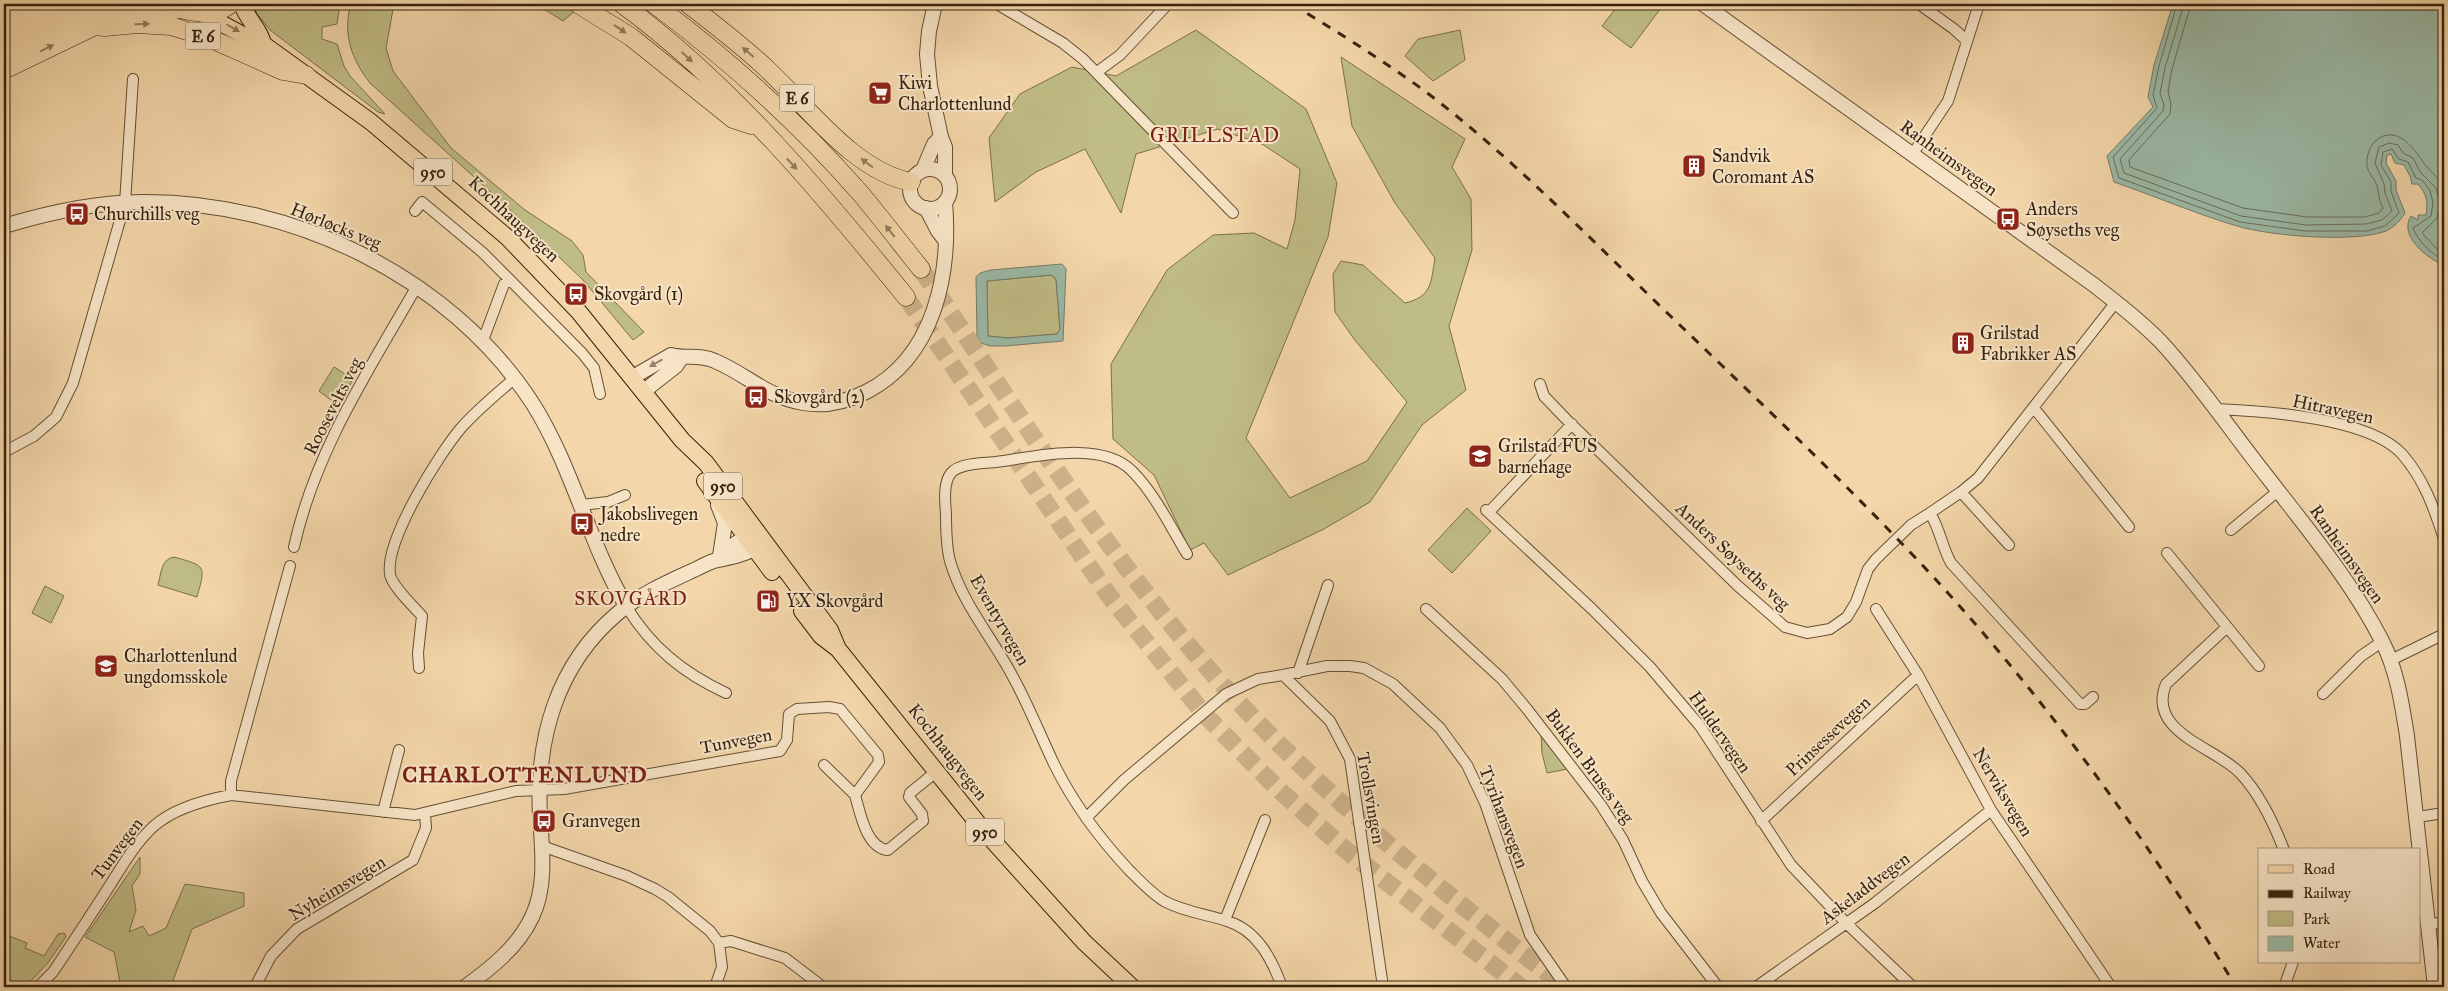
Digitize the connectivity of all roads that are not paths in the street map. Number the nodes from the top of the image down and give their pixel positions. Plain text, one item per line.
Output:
1 (38, 4) edge
2 (69, 4) edge
3 (101, 4) edge
4 (161, 4) edge
5 (231, 4) edge
6 (242, 4) edge
7 (578, 4) edge
8 (622, 4) edge
9 (654, 4) edge
10 (688, 4) edge
11 (935, 4) edge
12 (997, 4) edge
13 (1168, 4) edge
14 (1703, 4) edge
15 (1919, 4) edge
16 (1979, 4) edge
17 (182, 10) junction
18 (202, 13) junction
19 (4, 23) edge
20 (93, 26) junction
21 (4, 37) edge
22 (1967, 41) junction
23 (263, 44) junction
24 (4, 54) edge
25 (4, 70) edge
26 (1097, 72) junction
27 (306, 75) junction
28 (133, 79) dead end
29 (759, 128) junction
30 (940, 137) junction
31 (1912, 155) junction
32 (945, 174) junction
33 (917, 176) junction
34 (945, 202) junction
35 (125, 203) junction
36 (926, 208) junction
37 (415, 210) dead end
38 (1233, 214) dead end
39 (4, 226) edge
40 (945, 240) junction
41 (921, 268) tunnel mouth
42 (508, 278) junction
43 (416, 286) junction
44 (906, 297) tunnel mouth
45 (2116, 302) junction
46 (480, 339) junction
47 (681, 358) junction
48 (633, 377) junction
49 (514, 378) junction
50 (1540, 384) dead end
51 (644, 391) junction
52 (600, 394) dead end
53 (2034, 408) junction
54 (2214, 409) junction
55 (1572, 424) junction
56 (682, 440) junction
57 (4, 452) edge
58 (1961, 492) junction
59 (2278, 492) junction
60 (625, 495) dead end
61 (717, 497) junction
62 (581, 505) junction
63 (1930, 513) junction
64 (2129, 527) dead end
65 (2231, 530) dead end
66 (2444, 539) edge
67 (753, 541) junction
68 (2009, 545) dead end
69 (294, 547) dead end
70 (2167, 553) dead end
71 (1187, 554) dead end
72 (720, 556) junction
73 (290, 566) dead end
74 (1328, 585) dead end
75 (626, 606) junction
76 (1426, 609) dead end
77 (1876, 609) dead end
78 (2227, 627) junction
79 (2444, 634) edge
80 (2383, 641) junction
81 (2391, 660) junction
82 (2259, 666) dead end
83 (419, 668) dead end
84 (1298, 673) junction
85 (1283, 675) junction
86 (1918, 675) junction
87 (726, 693) dead end
88 (2323, 694) dead end
89 (2094, 697) dead end
90 (399, 750) dead end
91 (824, 765) dead end
92 (937, 771) junction
93 (539, 789) junction
94 (232, 795) junction
95 (855, 795) junction
96 (1991, 810) junction
97 (383, 812) junction
98 (425, 814) junction
99 (2444, 814) edge
100 (2416, 817) junction
101 (1086, 818) junction
102 (1265, 820) dead end
103 (1761, 821) junction
104 (542, 846) junction
105 (2283, 848) edge
106 (2419, 848) edge
107 (2420, 856) edge
108 (1225, 920) junction
109 (2444, 923) edge
110 (1847, 924) junction
111 (2427, 924) junction
112 (719, 943) junction
113 (2292, 964) edge
114 (38, 987) edge
115 (255, 987) edge
116 (466, 987) edge
117 (715, 987) edge
118 (823, 987) edge
119 (1132, 987) edge
120 (1282, 987) edge
121 (1383, 987) edge
122 (1566, 987) edge
123 (1718, 987) edge
124 (1756, 987) edge
125 (1913, 987) edge
126 (2112, 987) edge
127 (2284, 987) edge
128 (2435, 987) edge

1 - 19 highway
2 - 21 highway
3 - 24 highway
4 - 17 highway
5 - 18 highway
6 - 23 main road, Kochhaugvegen / 950
7 -> 29 highway
8 -> 29 highway
41 -> 9 highway, E 6
33 -> 10 highway, E 6
11 - 30 street
12 - 26 street
13 - 26 street
14 - 31 street, Ranheimsvegen
15 - 22 street
16 - 22 street
17 - 18 highway
17 - 20 highway, E 6
18 -> 23 main road, Kochhaugvegen / 950
25 -> 20 highway, E 6
20 -> 27 highway, E 6
22 - 31 street
23 - 27 main road, Kochhaugvegen / 950
26 - 38 street
27 - 48 main road, Kochhaugvegen / 950
28 - 35 street
29 -> 44 highway
30 - 32 street
30 - 33 street
31 - 45 street, Ranheimsvegen
32 - 33 street
32 - 34 street
33 - 36 street
34 - 36 street
34 - 40 street
35 - 39 street, Hørløcks veg
35 - 43 street, Hørløcks veg
35 - 57 street
36 - 40 street
37 - 42 street
40 - 47 street
42 - 46 street
42 - 52 street
43 - 46 street, Hørløcks veg
43 - 69 street, Roosevelts veg
45 - 53 street, Anders Søyseths veg
45 - 54 street, Ranheimsvegen
46 - 49 street, Hørløcks veg
47 -> 48 street
47 - 51 street
48 - 51 main road, Kochhaugvegen / 950
49 - 62 street, Hørløcks veg
49 - 83 street
50 - 55 street, Anders Søyseths veg
51 - 56 main road, Kochhaugvegen / 950
53 - 58 street, Anders Søyseths veg
53 - 64 street
54 - 59 street, Ranheimsvegen
54 - 66 street, Hitravegen
55 - 63 street, Anders Søyseths veg
55 - 103 street, Huldervegen
56 - 61 main road, Kochhaugvegen / 950
56 - 67 main road, Kochhaugvegen / 950
58 - 63 street, Anders Søyseths veg
58 - 68 street
59 - 65 street
59 - 80 street, Ranheimsvegen
60 - 62 street
61 - 67 main road, Kochhaugvegen / 950
61 - 72 street
62 - 75 street, Hørløcks veg
63 - 89 street
67 - 72 street
67 - 92 main road, Kochhaugvegen / 950
70 - 78 street
71 - 101 street, Eventyrvegen
72 - 75 street
73 - 94 street
74 - 84 street
75 - 87 street
75 - 93 street
76 - 123 street, Bukken Bruses veg
77 - 86 street, Nerviksvegen
78 - 82 street
78 - 105 street
79 - 81 street
80 - 81 street, Ranheimsvegen
80 - 88 street
81 - 100 street, Ranheimsvegen
84 - 85 street, Tyrihansvegen
84 - 122 street, Tyrihansvegen
85 - 101 street
85 - 121 street, Trollsvingen
86 - 96 street, Nerviksvegen
86 - 103 street, Prinsessevegen
90 - 97 street
91 - 95 street
92 - 95 street
92 - 119 main road, Kochhaugvegen / 950
93 - 95 street, Tunvegen
93 - 98 street, Tunvegen
93 - 104 street
94 - 97 street, Tunvegen
94 - 114 street, Tunvegen
96 - 110 street, Askeladdvegen
96 - 126 street, Nerviksvegen
97 - 98 street, Tunvegen
98 - 115 street, Nyheimsvegen
99 - 100 street
100 - 106 street, Ranheimsvegen
101 - 108 street, Eventyrvegen
102 - 108 street
103 - 110 street, Huldervegen
104 - 112 street
104 - 116 street
107 - 111 street, Ranheimsvegen
108 - 120 street, Eventyrvegen
109 - 111 street
110 - 124 street, Askeladdvegen
110 - 125 street, Huldervegen
111 - 128 street, Ranheimsvegen
112 - 117 street
112 - 118 street
113 - 127 street

